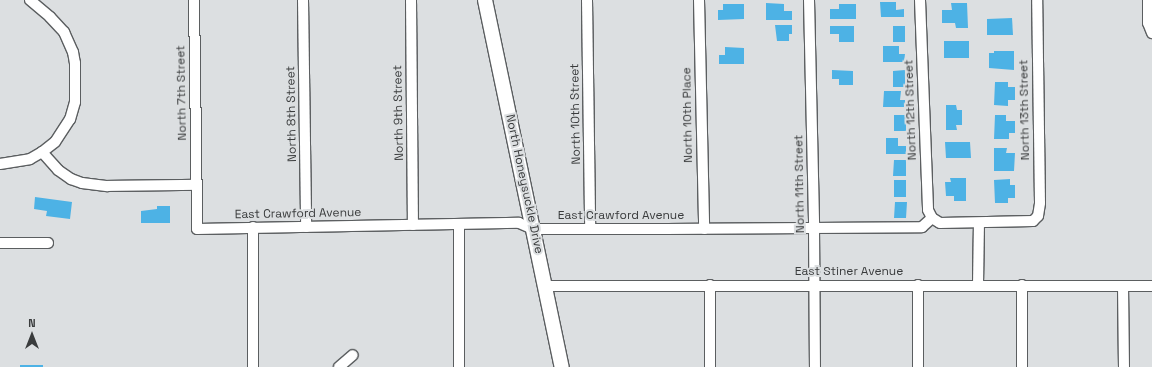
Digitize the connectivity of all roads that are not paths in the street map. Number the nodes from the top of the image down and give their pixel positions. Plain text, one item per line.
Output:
1 (30, 0) edge
2 (194, 0) edge
3 (303, 0) edge
4 (411, 0) edge
5 (485, 0) edge
6 (587, 0) edge
7 (700, 0) edge
8 (809, 0) edge
9 (920, 0) edge
10 (1037, 0) edge
11 (1148, 0) edge
12 (1152, 33) edge
13 (42, 152) junction
14 (0, 164) edge
15 (196, 185) junction
16 (932, 218) junction
17 (979, 223) junction
18 (459, 224) junction
19 (413, 225) junction
20 (306, 227) junction
21 (253, 228) junction
22 (590, 228) junction
23 (814, 228) junction
24 (533, 229) junction
25 (704, 229) junction
26 (0, 243) edge
27 (48, 243) dead end
28 (710, 285) junction
29 (815, 285) junction
30 (918, 285) junction
31 (978, 285) junction
32 (1022, 285) junction
33 (546, 286) junction
34 (1123, 286) junction
35 (1152, 286) edge
36 (352, 355) dead end
37 (254, 367) edge
38 (339, 367) edge
39 (459, 367) edge
40 (562, 367) edge
41 (710, 367) edge
42 (815, 367) edge
43 (918, 367) edge
44 (1022, 367) edge
45 (1124, 367) edge

1 - 13 street
2 - 15 street, North 7th Street
3 - 20 street, North 8th Street
4 - 19 street, North 9th Street
5 - 24 street, North Honeysuckle Drive
6 - 22 street, North 10th Street
7 - 25 street, North 10th Place
8 - 23 street, North 11th Street
9 - 16 street, North 12th Street
10 - 17 street, North 13th Street
11 - 12 street
13 - 14 street
13 - 15 street
15 - 21 street, East Crawford Avenue
16 - 17 street
16 - 23 street, East Crawford Avenue
17 - 31 street
18 - 19 street, East Crawford Avenue
18 - 24 street, East Crawford Avenue
18 - 39 street
19 - 20 street, East Crawford Avenue
20 - 21 street, East Crawford Avenue
21 - 37 street
22 - 24 street, East Crawford Avenue
22 - 25 street, East Crawford Avenue
23 - 25 street, East Crawford Avenue
23 - 29 street, North 11th Street
24 - 33 street, North Honeysuckle Drive
26 - 27 street
28 - 29 street, East Stiner Avenue
28 - 33 street, East Stiner Avenue
28 - 41 street
29 - 30 street, East Stiner Avenue
29 - 42 street, North 11th Street
30 - 31 street, East Stiner Avenue
30 - 43 street
31 - 32 street, East Stiner Avenue
32 - 34 street, East Stiner Avenue
32 - 44 street
33 - 40 street, North Honeysuckle Drive
34 - 35 street, East Stiner Avenue
34 - 45 street
36 - 38 street

